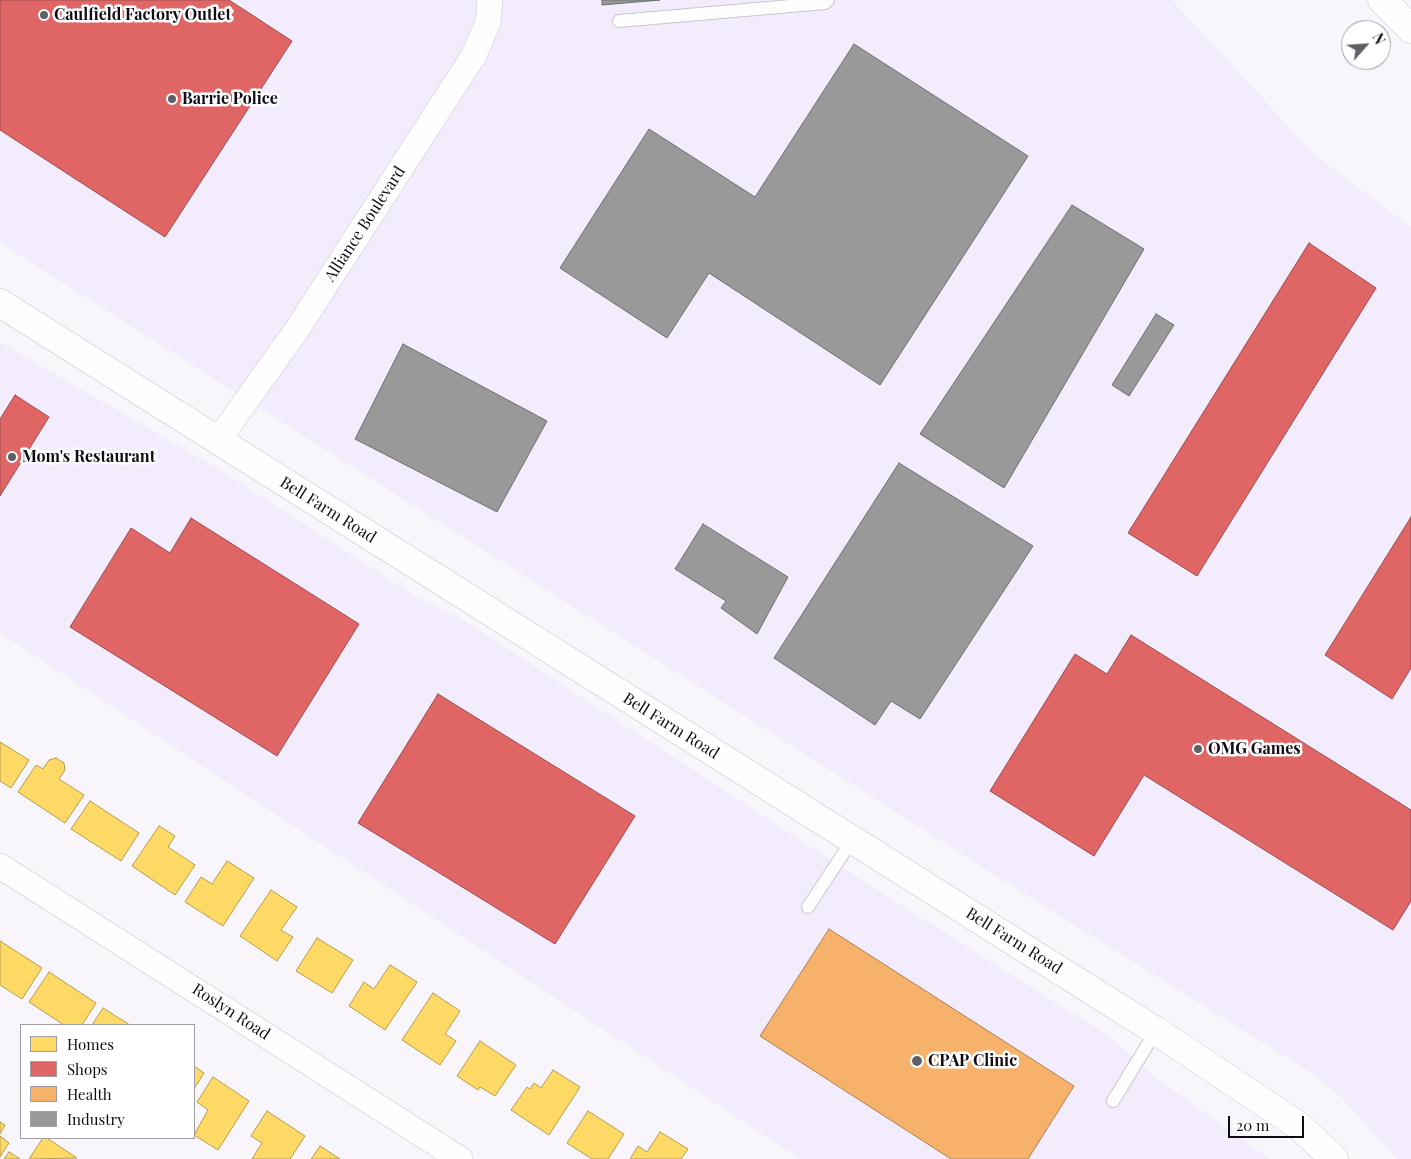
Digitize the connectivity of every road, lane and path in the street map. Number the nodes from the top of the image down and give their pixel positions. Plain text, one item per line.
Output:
1 (490, 0) edge
2 (828, 0) edge
3 (1382, 0) edge
4 (619, 22) dead end
5 (1411, 30) edge
6 (0, 303) edge
7 (219, 439) junction
8 (854, 839) junction
9 (0, 866) edge
10 (808, 907) dead end
11 (1156, 1031) junction
12 (1113, 1101) dead end
13 (460, 1159) edge
14 (1334, 1159) edge

1 - 7 street, Alliance Boulevard
2 - 4 lane
3 - 5 main road
6 - 7 main road, Bell Farm Road
7 - 8 main road, Bell Farm Road
8 - 10 lane
8 - 11 main road, Bell Farm Road
9 - 13 street, Roslyn Road
11 - 12 lane
11 - 14 main road, Bell Farm Road

